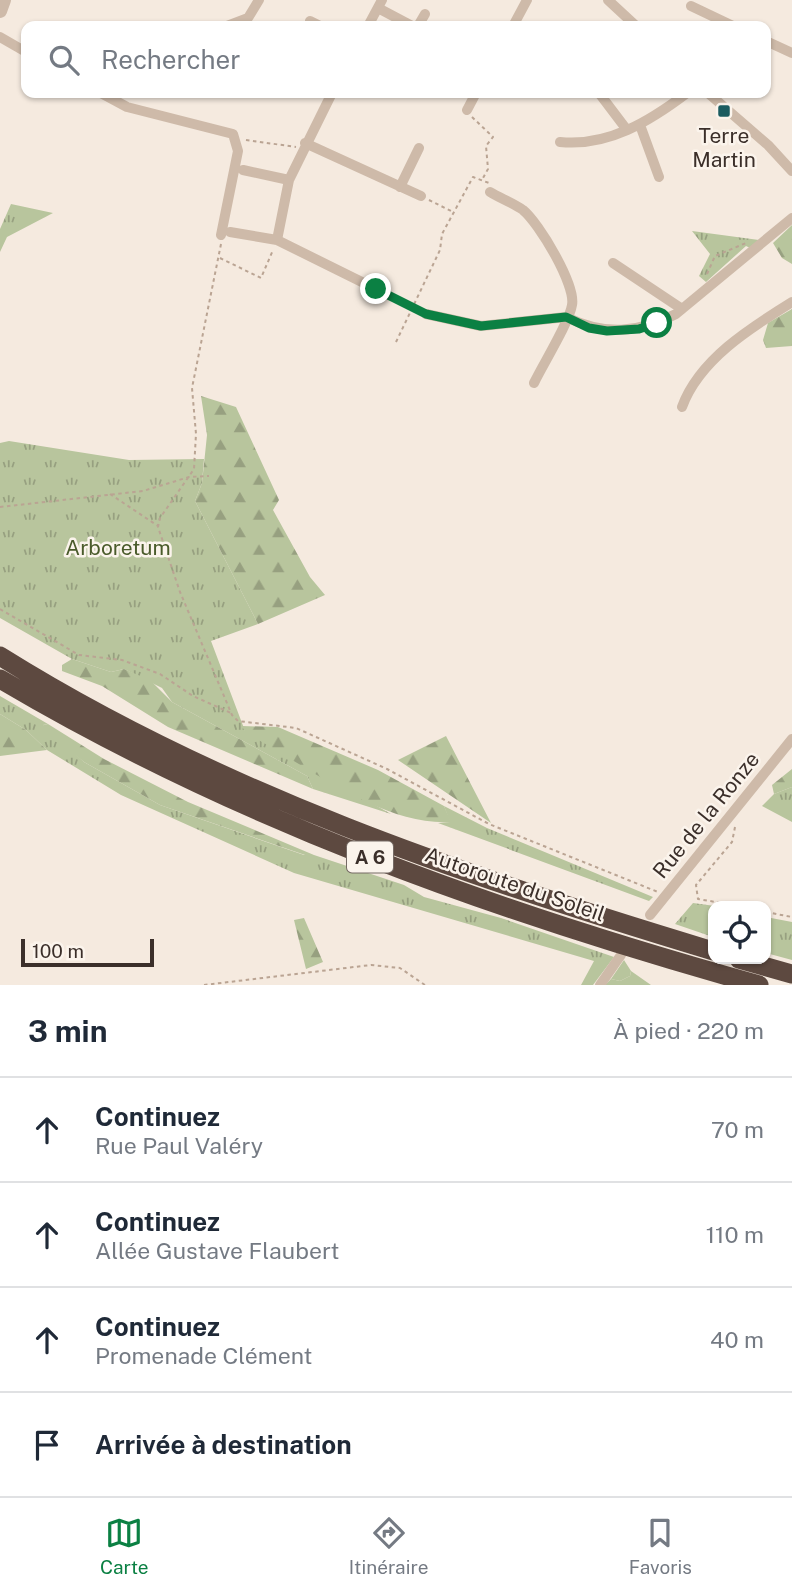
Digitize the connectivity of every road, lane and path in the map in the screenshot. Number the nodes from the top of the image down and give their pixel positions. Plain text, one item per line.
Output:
1 (4, 0) edge
2 (259, 0) edge
3 (527, 0) edge
4 (608, 0) edge
5 (380, 4) edge
6 (691, 6) dead end
7 (0, 11) edge
8 (425, 14) dead end
9 (240, 21) edge
10 (372, 21) edge
11 (405, 21) edge
12 (421, 21) edge
13 (516, 21) edge
14 (631, 21) edge
15 (722, 21) edge
16 (0, 37) edge
17 (771, 43) edge
18 (21, 48) edge
19 (792, 53) edge
20 (110, 98) edge
21 (329, 98) edge
22 (473, 98) edge
23 (603, 98) edge
24 (680, 98) edge
25 (714, 98) edge
26 (467, 110) joint
27 (640, 125) junction
28 (627, 130) junction
29 (235, 139) junction
30 (560, 142) dead end
31 (305, 146) junction
32 (419, 148) dead end
33 (243, 170) dead end
34 (792, 171) edge
35 (659, 177) dead end
36 (483, 179) junction
37 (289, 180) junction
38 (400, 187) junction
39 (490, 192) joint
40 (421, 196) joint
41 (454, 212) junction
42 (792, 218) edge
43 (226, 234) junction
44 (277, 240) junction
45 (760, 244) junction
46 (219, 258) junction
47 (613, 263) dead end
48 (709, 287) junction
49 (376, 289) joint
50 (792, 302) edge
51 (413, 306) junction
52 (681, 309) junction
53 (426, 314) joint
54 (566, 317) junction
55 (396, 342) dead end
56 (534, 383) dead end
57 (682, 407) dead end
58 (209, 476) dead end
59 (189, 477) junction
60 (108, 493) junction
61 (0, 507) edge
62 (158, 527) junction
63 (0, 609) edge
64 (0, 656) edge
65 (0, 679) edge
66 (232, 713) dead end
67 (792, 739) edge
68 (730, 819) junction
69 (666, 894) junction
70 (710, 901) edge
71 (771, 913) edge
72 (650, 915) dead end
73 (792, 917) edge
74 (708, 949) edge
75 (621, 955) dead end
76 (757, 964) edge
77 (792, 974) edge
78 (204, 985) edge
79 (425, 985) edge
80 (600, 985) edge
81 (759, 985) edge

1 - 7 street
2 - 9 street
3 - 13 street
4 - 14 street
5 - 10 street
5 - 11 street
6 - 15 street
8 - 12 street
16 - 18 street
17 - 19 street
20 - 29 street
21 - 31 street
22 - 26 street
23 - 28 street
24 - 27 street
25 - 34 street
26 - 36 path
27 - 28 street
27 - 35 street
28 - 30 street
29 - 31 path
29 - 43 street
31 - 37 street
31 - 38 street
32 - 38 street
33 - 37 street
36 - 39 path
36 - 41 path
37 - 44 street
38 - 40 street
39 - 54 street
40 - 41 path
41 - 51 path
42 - 45 street
43 - 44 street
43 - 46 path
44 - 46 path
44 - 49 street
45 - 48 street
45 - 48 path
46 - 59 path
47 - 52 street
48 - 52 street
49 - 51 path
50 - 57 street
51 - 53 path
51 - 55 path
52 - 54 street
53 - 54 street
54 - 56 street
58 - 59 path
59 - 60 path
59 - 62 path
60 - 61 path
60 - 62 path
62 - 69 path
63 - 66 path
64 - 74 highway, Autoroute du Soleil / A 6
65 - 81 highway, Autoroute du Soleil / A 6
67 - 68 street, Rue de la Ronze
68 - 69 street, Rue de la Ronze
68 - 70 path
69 - 72 street, Rue de la Ronze
71 - 73 path
75 - 80 street
76 - 77 highway
78 - 79 path

